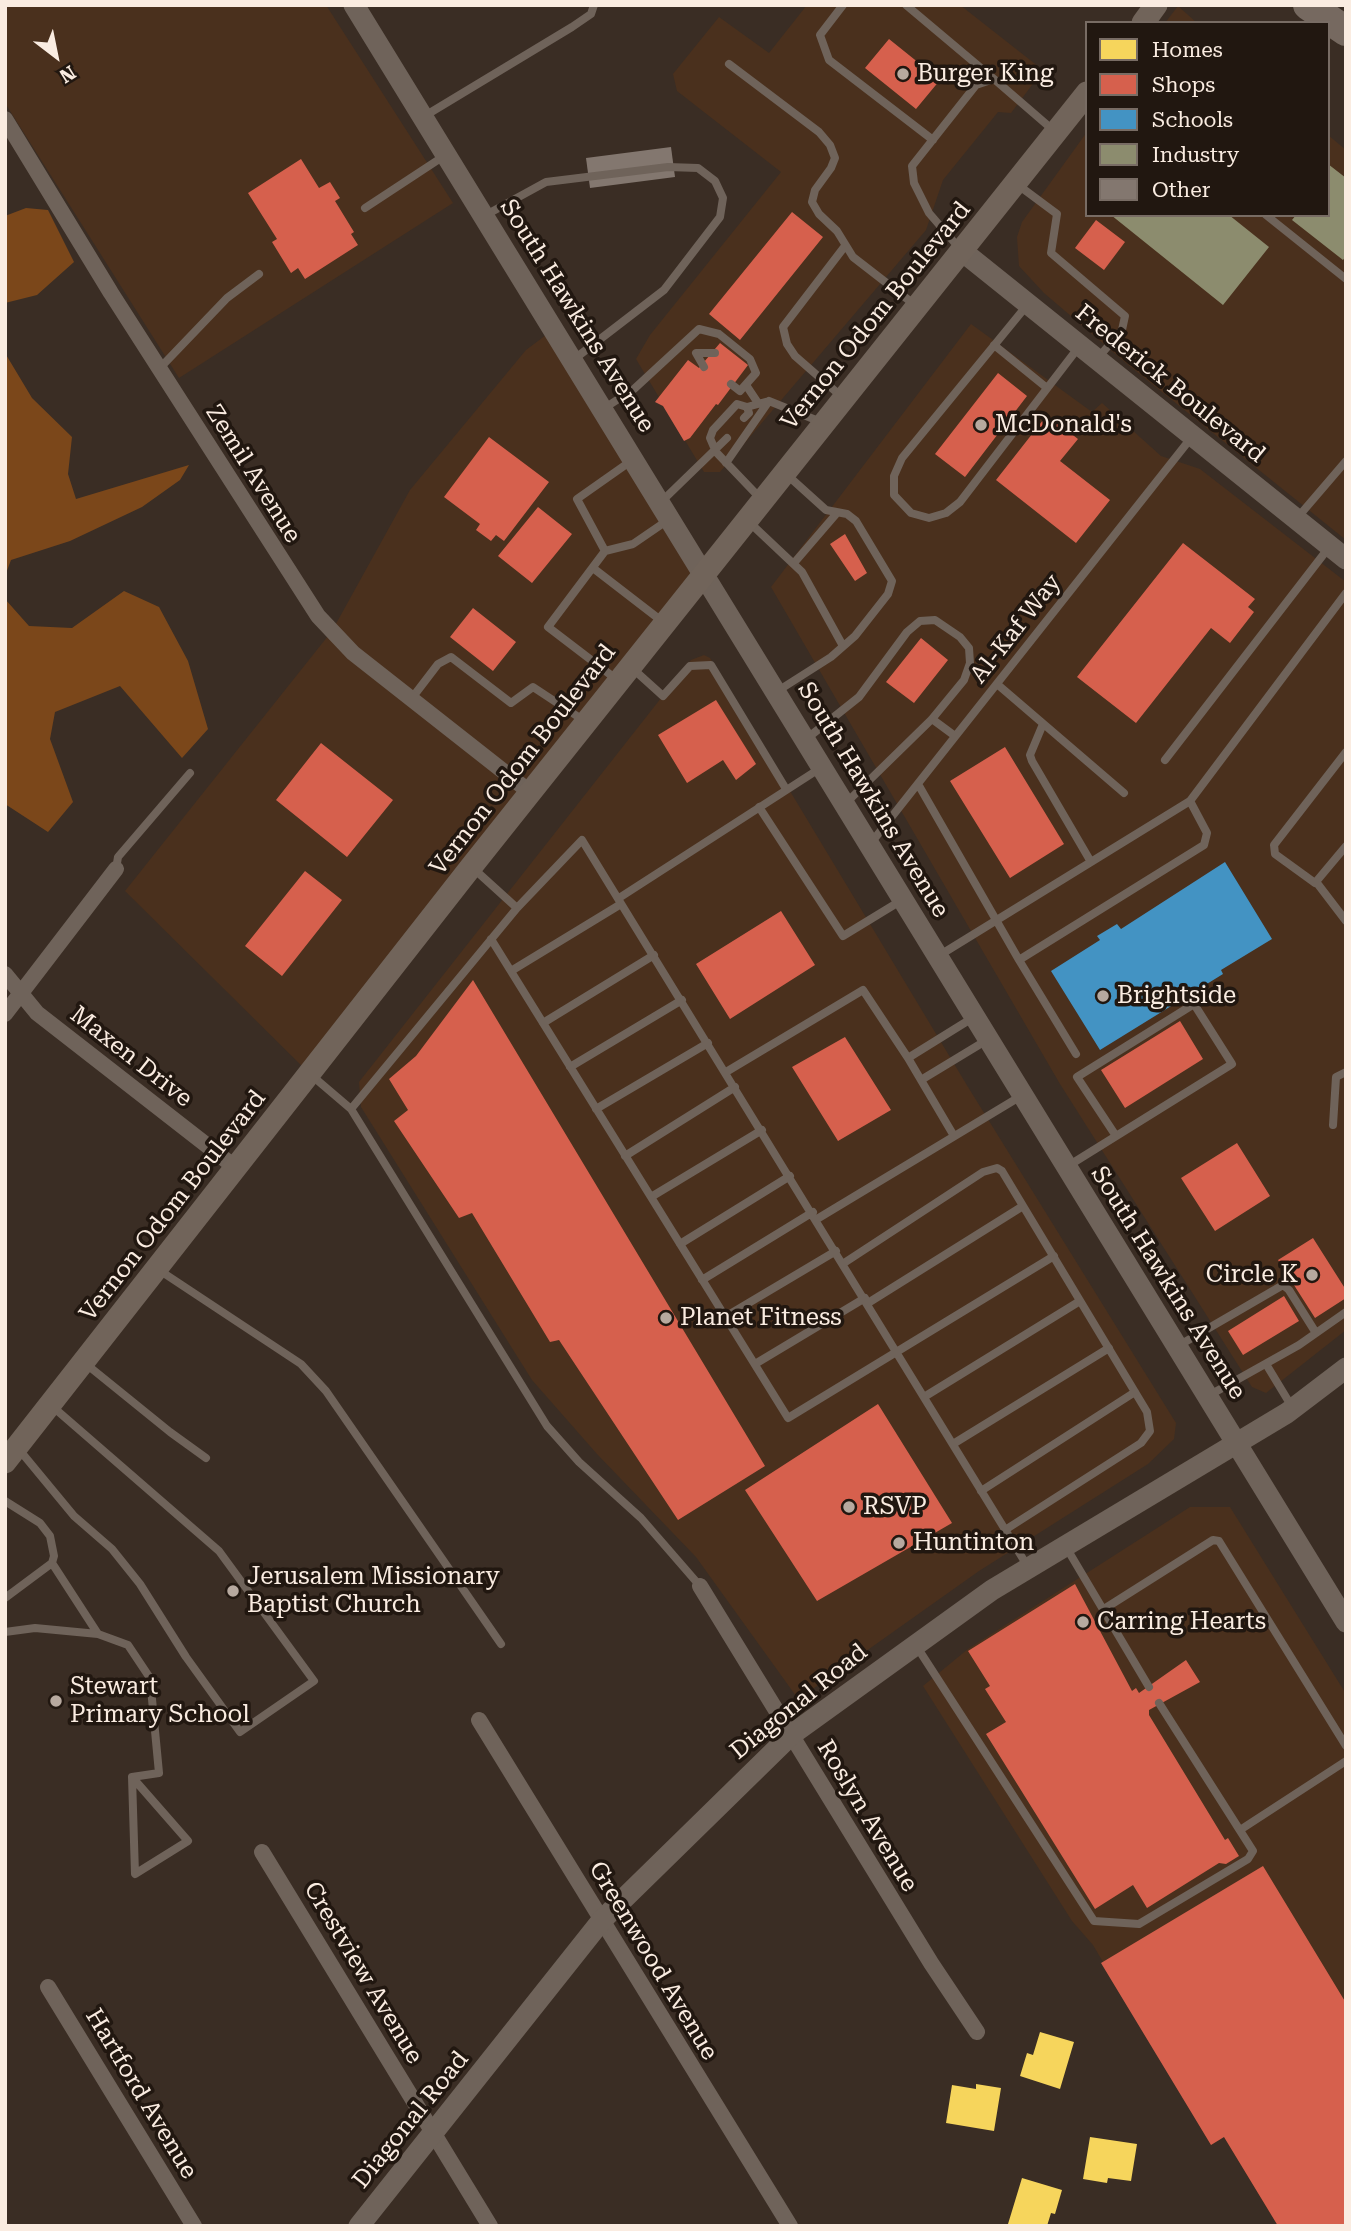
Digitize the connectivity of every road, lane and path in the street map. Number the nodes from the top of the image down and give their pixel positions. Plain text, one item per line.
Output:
1 (354, 5) edge
2 (594, 5) edge
3 (844, 5) edge
4 (906, 5) edge
5 (1156, 5) edge
6 (1308, 5) edge
7 (1144, 21) edge
8 (1346, 31) edge
9 (729, 64) dead end
10 (994, 79) junction
11 (1085, 96) edge
12 (424, 117) junction
13 (5, 119) edge
14 (1056, 132) junction
15 (933, 140) junction
16 (446, 155) junction
17 (1016, 183) junction
18 (365, 208) dead end
19 (484, 216) junction
20 (1268, 217) edge
21 (845, 246) junction
22 (962, 251) junction
23 (259, 274) dead end
24 (1346, 279) edge
25 (1028, 304) junction
26 (917, 306) junction
27 (683, 343) junction
28 (994, 345) junction
29 (1080, 346) junction
30 (696, 353) junction
31 (715, 353) dead end
32 (1097, 359) junction
33 (573, 360) junction
34 (705, 367) dead end
35 (159, 369) junction
36 (741, 372) dead end
37 (748, 382) junction
38 (731, 384) dead end
39 (1047, 388) junction
40 (844, 399) junction
41 (769, 401) junction
42 (758, 403) junction
43 (603, 409) junction
44 (824, 423) junction
45 (723, 436) dead end
46 (1193, 436) junction
47 (714, 448) junction
48 (634, 459) junction
49 (1346, 461) edge
50 (726, 463) junction
51 (785, 472) junction
52 (762, 501) junction
53 (666, 510) junction
54 (838, 513) junction
55 (1296, 519) junction
56 (746, 520) junction
57 (605, 551) junction
58 (1338, 553) edge
59 (794, 563) junction
60 (593, 568) junction
61 (704, 573) junction
62 (1346, 593) edge
63 (664, 624) junction
64 (843, 646) junction
65 (624, 674) junction
66 (997, 684) junction
67 (776, 692) junction
68 (412, 698) junction
69 (932, 719) junction
70 (587, 722) junction
71 (1043, 724) junction
72 (955, 737) junction
73 (805, 740) junction
74 (1346, 752) edge
75 (1165, 760) dead end
76 (822, 767) junction
77 (190, 773) dead end
78 (918, 784) junction
79 (786, 789) junction
80 (531, 793) junction
81 (1124, 793) dead end
82 (1190, 801) junction
83 (844, 804) junction
84 (759, 807) junction
85 (869, 845) junction
86 (1346, 846) edge
87 (1091, 862) junction
88 (471, 867) junction
89 (116, 869) joint
90 (1317, 883) junction
91 (902, 900) junction
92 (620, 901) junction
93 (517, 908) junction
94 (1346, 921) edge
95 (994, 922) junction
96 (491, 939) junction
97 (654, 955) junction
98 (937, 957) junction
99 (1018, 960) junction
100 (511, 971) junction
101 (5, 974) edge
102 (21, 995) junction
103 (682, 1000) junction
104 (5, 1014) edge
105 (974, 1017) junction
106 (543, 1023) junction
107 (987, 1039) junction
108 (708, 1043) junction
109 (1076, 1054) dead end
110 (908, 1058) junction
111 (570, 1067) junction
112 (726, 1072) junction
113 (1346, 1072) edge
114 (310, 1074) junction
115 (921, 1080) junction
116 (735, 1087) junction
117 (1021, 1096) junction
118 (351, 1109) junction
119 (596, 1109) junction
120 (1333, 1125) dead end
121 (762, 1130) junction
122 (954, 1136) junction
123 (1116, 1136) junction
124 (625, 1156) junction
125 (236, 1168) junction
126 (1065, 1168) junction
127 (790, 1176) junction
128 (651, 1197) junction
129 (1023, 1206) junction
130 (815, 1215) junction
131 (680, 1244) junction
132 (836, 1251) junction
133 (1054, 1256) junction
134 (844, 1263) junction
135 (157, 1269) junction
136 (702, 1280) junction
137 (866, 1300) junction
138 (1080, 1301) junction
139 (1346, 1312) edge
140 (725, 1317) junction
141 (1316, 1333) junction
142 (1177, 1347) junction
143 (1109, 1348) junction
144 (897, 1351) junction
145 (84, 1362) junction
146 (755, 1364) junction
147 (1266, 1364) junction
148 (1346, 1368) edge
149 (1135, 1392) junction
150 (924, 1396) junction
151 (1208, 1397) junction
152 (51, 1405) junction
153 (1293, 1408) junction
154 (953, 1444) junction
155 (1237, 1444) junction
156 (11, 1454) edge
157 (206, 1458) dead end
158 (981, 1490) junction
159 (5, 1501) edge
160 (1005, 1530) junction
161 (1065, 1545) junction
162 (52, 1563) junction
163 (1028, 1567) junction
164 (700, 1586) joint
165 (5, 1598) edge
166 (1104, 1609) junction
167 (1342, 1609) edge
168 (5, 1632) edge
169 (98, 1634) junction
170 (501, 1644) dead end
171 (915, 1644) junction
172 (1149, 1687) dead end
173 (1159, 1703) dead end
174 (479, 1720) dead end
175 (791, 1735) junction
176 (1346, 1745) edge
177 (1346, 1761) edge
178 (132, 1777) junction
179 (1240, 1830) junction
180 (262, 1852) dead end
181 (602, 1920) junction
182 (48, 1987) dead end
183 (977, 2032) dead end
184 (432, 2132) junction
185 (194, 2226) edge
186 (359, 2226) edge
187 (490, 2226) edge
188 (790, 2226) edge

1 - 12 street, South Hawkins Avenue
2 - 12 lane
3 - 15 lane
4 - 10 lane
5 - 7 main road
6 - 8 highway
9 - 21 lane
10 - 14 lane
10 - 15 lane
11 - 14 main road, Vernon Odom Boulevard
12 - 16 street, South Hawkins Avenue
13 - 35 street, Zemil Avenue
14 - 17 main road, Vernon Odom Boulevard
15 - 22 lane
16 - 18 lane
16 - 19 street, South Hawkins Avenue
17 - 22 main road, Vernon Odom Boulevard
17 - 32 lane
19 - 33 street, South Hawkins Avenue
19 - 33 lane
20 - 24 lane
21 - 26 lane
21 - 40 lane
22 - 25 street, Frederick Boulevard
22 - 26 main road, Vernon Odom Boulevard
23 - 35 lane
25 - 28 lane
25 - 29 street, Frederick Boulevard
26 - 40 main road, Vernon Odom Boulevard
27 - 30 lane
27 - 37 lane
27 - 43 lane
28 - 39 lane
28 - 39 lane
29 - 32 street, Frederick Boulevard
29 - 39 lane
30 - 31 lane
30 - 34 lane
32 - 46 street, Frederick Boulevard
33 - 43 street, South Hawkins Avenue
35 - 68 street, Zemil Avenue
36 - 37 lane
37 - 38 lane
37 - 42 lane
40 - 44 main road, Vernon Odom Boulevard
41 - 42 lane
41 - 44 lane
41 - 50 lane
42 - 47 lane
43 - 48 street, South Hawkins Avenue
44 - 51 main road, Vernon Odom Boulevard
45 - 47 lane
46 - 55 street, Frederick Boulevard
46 - 66 lane, Al-Kaf Way
47 - 50 lane
47 - 53 lane
48 - 53 street, South Hawkins Avenue
48 - 57 lane
49 - 55 lane
50 - 52 lane
51 - 52 main road, Vernon Odom Boulevard
51 - 54 lane
52 - 56 main road, Vernon Odom Boulevard
53 - 57 lane
53 - 61 street, South Hawkins Avenue
54 - 59 lane
54 - 64 lane
55 - 58 street, Frederick Boulevard
56 - 59 lane
56 - 61 main road, Vernon Odom Boulevard
57 - 60 lane
58 - 75 lane
59 - 64 lane
60 - 63 lane
60 - 65 lane
61 - 63 main road, Vernon Odom Boulevard
61 - 67 street, South Hawkins Avenue
62 - 82 lane
63 - 65 main road, Vernon Odom Boulevard
64 - 67 lane
65 - 70 main road, Vernon Odom Boulevard
65 - 79 lane
66 - 71 lane
66 - 72 lane, Al-Kaf Way
67 - 73 street, South Hawkins Avenue
68 - 70 lane
68 - 80 street, Zemil Avenue
69 - 72 lane
69 - 73 lane
69 - 83 lane
70 - 80 main road, Vernon Odom Boulevard
71 - 81 lane
71 - 87 lane
72 - 78 lane, Al-Kaf Way
73 - 76 street, South Hawkins Avenue
74 - 90 lane
76 - 79 lane
76 - 83 street, South Hawkins Avenue
77 - 89 lane
78 - 85 lane, Al-Kaf Way
78 - 95 lane
79 - 84 lane
80 - 88 main road, Vernon Odom Boulevard
82 - 87 lane
82 - 99 lane
83 - 85 street, South Hawkins Avenue
84 - 91 lane
84 - 92 lane
85 - 91 street, South Hawkins Avenue
86 - 90 lane
87 - 95 lane
88 - 93 lane
88 - 114 main road, Vernon Odom Boulevard
89 - 102 street
90 - 94 lane
91 - 98 street, South Hawkins Avenue
92 - 93 lane
92 - 97 lane
92 - 100 lane
93 - 96 lane
95 - 98 lane
95 - 99 lane
96 - 100 lane
96 - 118 lane
97 - 103 lane
97 - 106 lane
98 - 105 street, South Hawkins Avenue
99 - 109 lane
100 - 106 lane
101 - 102 street, Maxen Drive
102 - 104 street
102 - 125 street, Maxen Drive
103 - 108 lane
103 - 111 lane
105 - 107 street, South Hawkins Avenue
105 - 110 lane
106 - 111 lane
107 - 115 lane
107 - 117 street, South Hawkins Avenue
108 - 112 lane
108 - 119 lane
110 - 112 lane
110 - 115 lane
111 - 119 lane
112 - 116 lane
113 - 120 lane
114 - 118 lane
114 - 125 main road, Vernon Odom Boulevard
115 - 122 lane
116 - 121 lane
116 - 124 lane
117 - 122 lane
117 - 126 street, South Hawkins Avenue
118 - 164 lane
119 - 124 lane
121 - 127 lane
121 - 128 lane
122 - 130 lane
123 - 123 lane
123 - 126 lane
124 - 128 lane
125 - 135 main road, Vernon Odom Boulevard
126 - 142 street, South Hawkins Avenue
127 - 130 lane
127 - 131 lane
128 - 131 lane
129 - 133 lane
129 - 134 lane
129 - 137 lane
130 - 132 lane
130 - 136 lane
131 - 136 lane
132 - 134 lane
132 - 140 lane
133 - 138 lane
133 - 144 lane
134 - 137 lane
135 - 145 main road, Vernon Odom Boulevard
135 - 170 lane
136 - 140 lane
137 - 144 lane
137 - 146 lane
138 - 143 lane
138 - 150 lane
139 - 141 lane
140 - 146 lane
141 - 142 lane
141 - 147 lane
142 - 151 street, South Hawkins Avenue
143 - 149 lane
143 - 154 lane
144 - 146 lane
144 - 150 lane
145 - 152 main road, Vernon Odom Boulevard
145 - 157 lane
147 - 151 lane
147 - 153 lane
148 - 153 street, Diagonal Road
149 - 158 lane
149 - 160 lane
150 - 154 lane
151 - 155 street, South Hawkins Avenue
152 - 156 main road, Vernon Odom Boulevard
152 - 156 lane
153 - 155 street, Diagonal Road
154 - 158 lane
155 - 161 street, Diagonal Road
155 - 167 street, South Hawkins Avenue
158 - 160 lane
159 - 162 lane
160 - 163 lane
161 - 163 street, Diagonal Road
161 - 166 lane
162 - 165 lane
162 - 169 lane
163 - 171 street, Diagonal Road
164 - 175 street, Roslyn Avenue
166 - 172 lane
166 - 176 lane
168 - 169 lane
169 - 178 lane
171 - 175 street, Diagonal Road
171 - 179 lane
173 - 179 lane
174 - 181 street, Greenwood Avenue
175 - 181 street, Diagonal Road
175 - 183 street, Roslyn Avenue
177 - 179 lane
178 - 178 lane
180 - 184 street, Crestview Avenue
181 - 184 street, Diagonal Road
181 - 188 street, Greenwood Avenue
182 - 185 street, Hartford Avenue
184 - 186 street, Diagonal Road
184 - 187 street, Crestview Avenue

